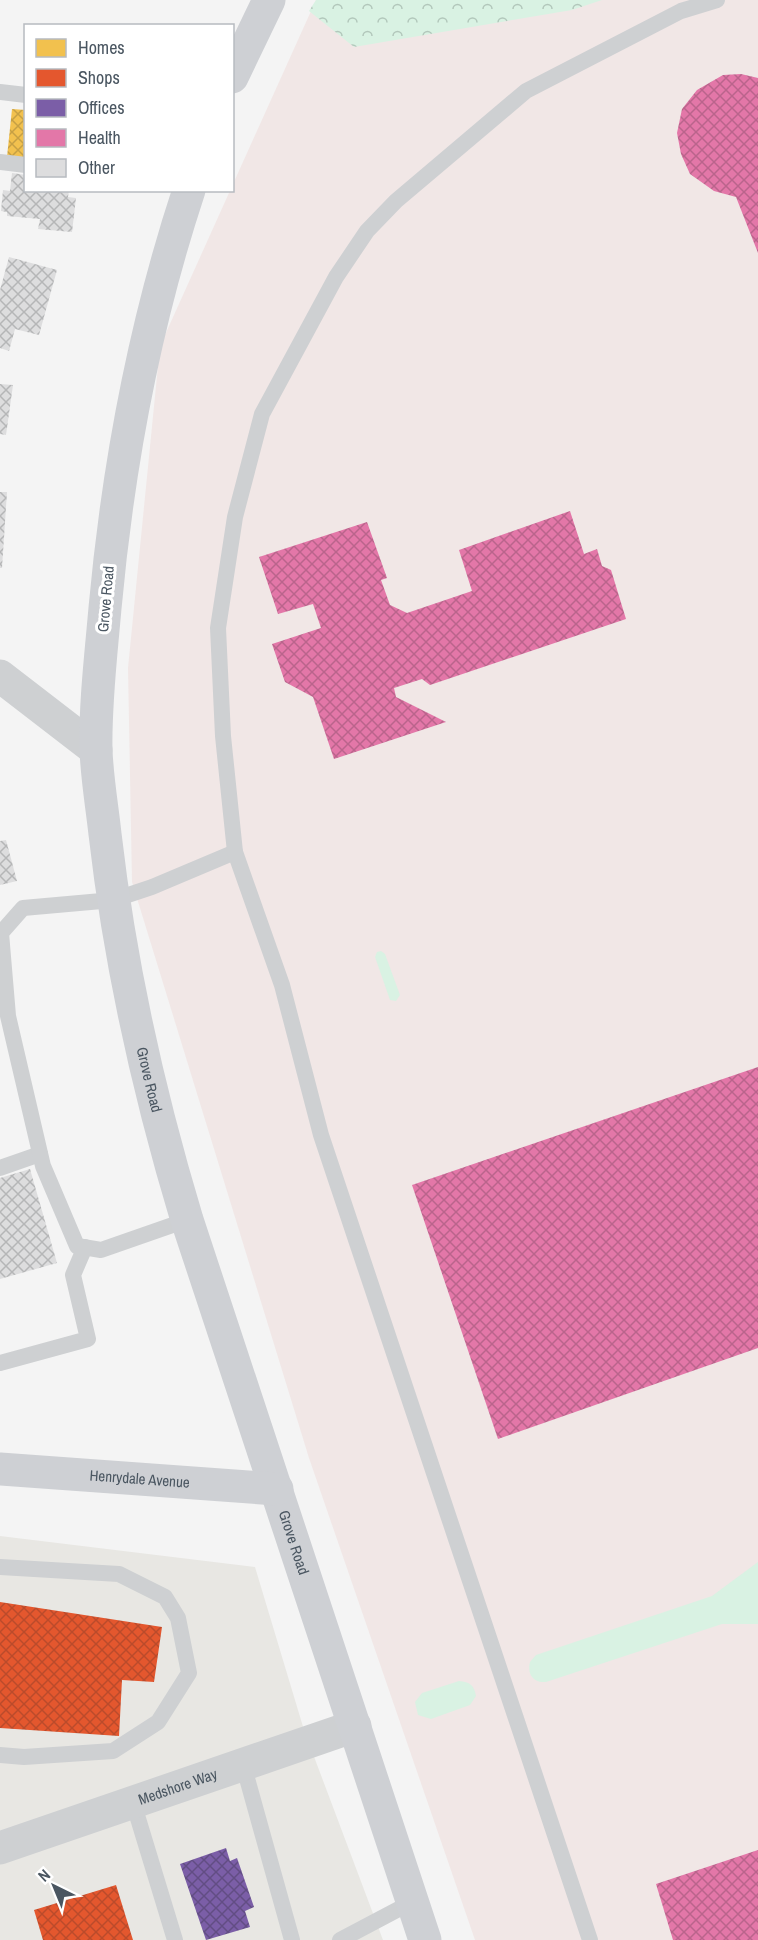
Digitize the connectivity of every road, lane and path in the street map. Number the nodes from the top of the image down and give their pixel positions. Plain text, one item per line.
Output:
1 (269, 0) edge
2 (717, 0) edge
3 (234, 73) edge
4 (0, 92) edge
5 (24, 95) edge
6 (0, 162) edge
7 (24, 165) edge
8 (188, 192) edge
9 (0, 676) edge
10 (96, 750) junction
11 (236, 852) junction
12 (113, 900) junction
13 (40, 1154) junction
14 (0, 1168) edge
15 (187, 1220) junction
16 (85, 1247) junction
17 (0, 1363) edge
18 (0, 1469) edge
19 (277, 1489) junction
20 (0, 1567) edge
21 (355, 1726) junction
22 (0, 1755) edge
23 (243, 1764) junction
24 (133, 1802) junction
25 (0, 1848) edge
26 (412, 1902) junction
27 (175, 1940) edge
28 (292, 1940) edge
29 (340, 1940) edge
30 (425, 1940) edge
31 (590, 1940) edge

1 - 3 main road
2 - 11 lane
4 - 5 lane
6 - 7 lane
8 - 10 main road, Grove Road
9 - 10 street
10 - 12 main road, Grove Road
11 - 12 lane
11 - 31 lane
12 - 13 lane
12 - 15 main road, Grove Road
13 - 14 lane
13 - 16 lane
15 - 16 lane
15 - 19 main road, Grove Road
16 - 17 lane
18 - 19 main road, Henrydale Avenue
19 - 21 main road, Grove Road
20 - 22 lane
21 - 23 street, Medshore Way
21 - 26 main road, Grove Road
23 - 24 street, Medshore Way
23 - 28 lane
24 - 25 street, Medshore Way
24 - 27 lane
26 - 29 lane
26 - 30 main road, Grove Road

